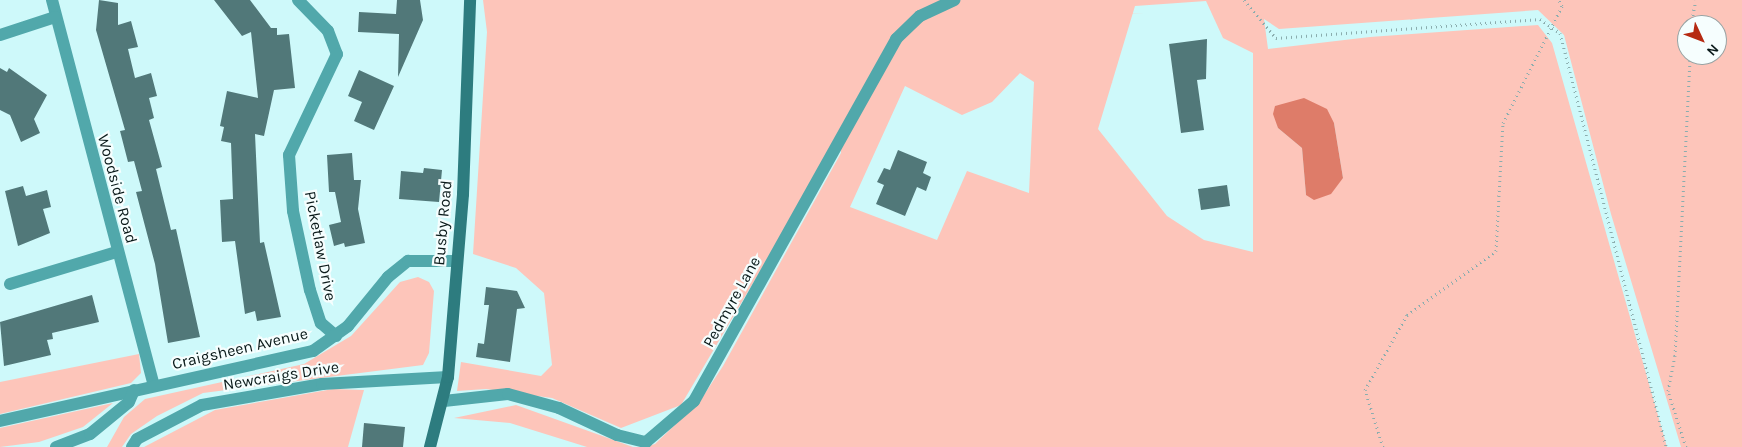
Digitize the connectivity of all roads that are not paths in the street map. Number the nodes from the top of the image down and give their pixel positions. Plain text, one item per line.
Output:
1 (52, 0) edge
2 (298, 0) edge
3 (470, 0) edge
4 (954, 0) edge
5 (55, 17) junction
6 (0, 35) edge
7 (116, 252) junction
8 (456, 261) junction
9 (10, 284) dead end
10 (336, 336) junction
11 (448, 376) junction
12 (154, 385) junction
13 (134, 390) junction
14 (444, 401) junction
15 (0, 421) edge
16 (56, 447) edge
17 (132, 447) edge
18 (430, 447) edge

1 - 5 street, Woodside Road
2 - 10 street, Picketlaw Drive
3 - 8 main road, Busby Road
4 - 14 street, Pedmyre Lane
5 - 6 street
5 - 7 street, Woodside Road
7 - 9 street
7 - 12 street, Woodside Road
8 - 10 street, Craigsheen Avenue
8 - 11 main road, Busby Road
10 - 12 street, Craigsheen Avenue
11 - 14 main road, Busby Road
11 - 17 street, Newcraigs Drive
12 - 13 street, Craigsheen Avenue
13 - 15 street, Craigsheen Avenue
13 - 16 street
14 - 18 main road, Busby Road

